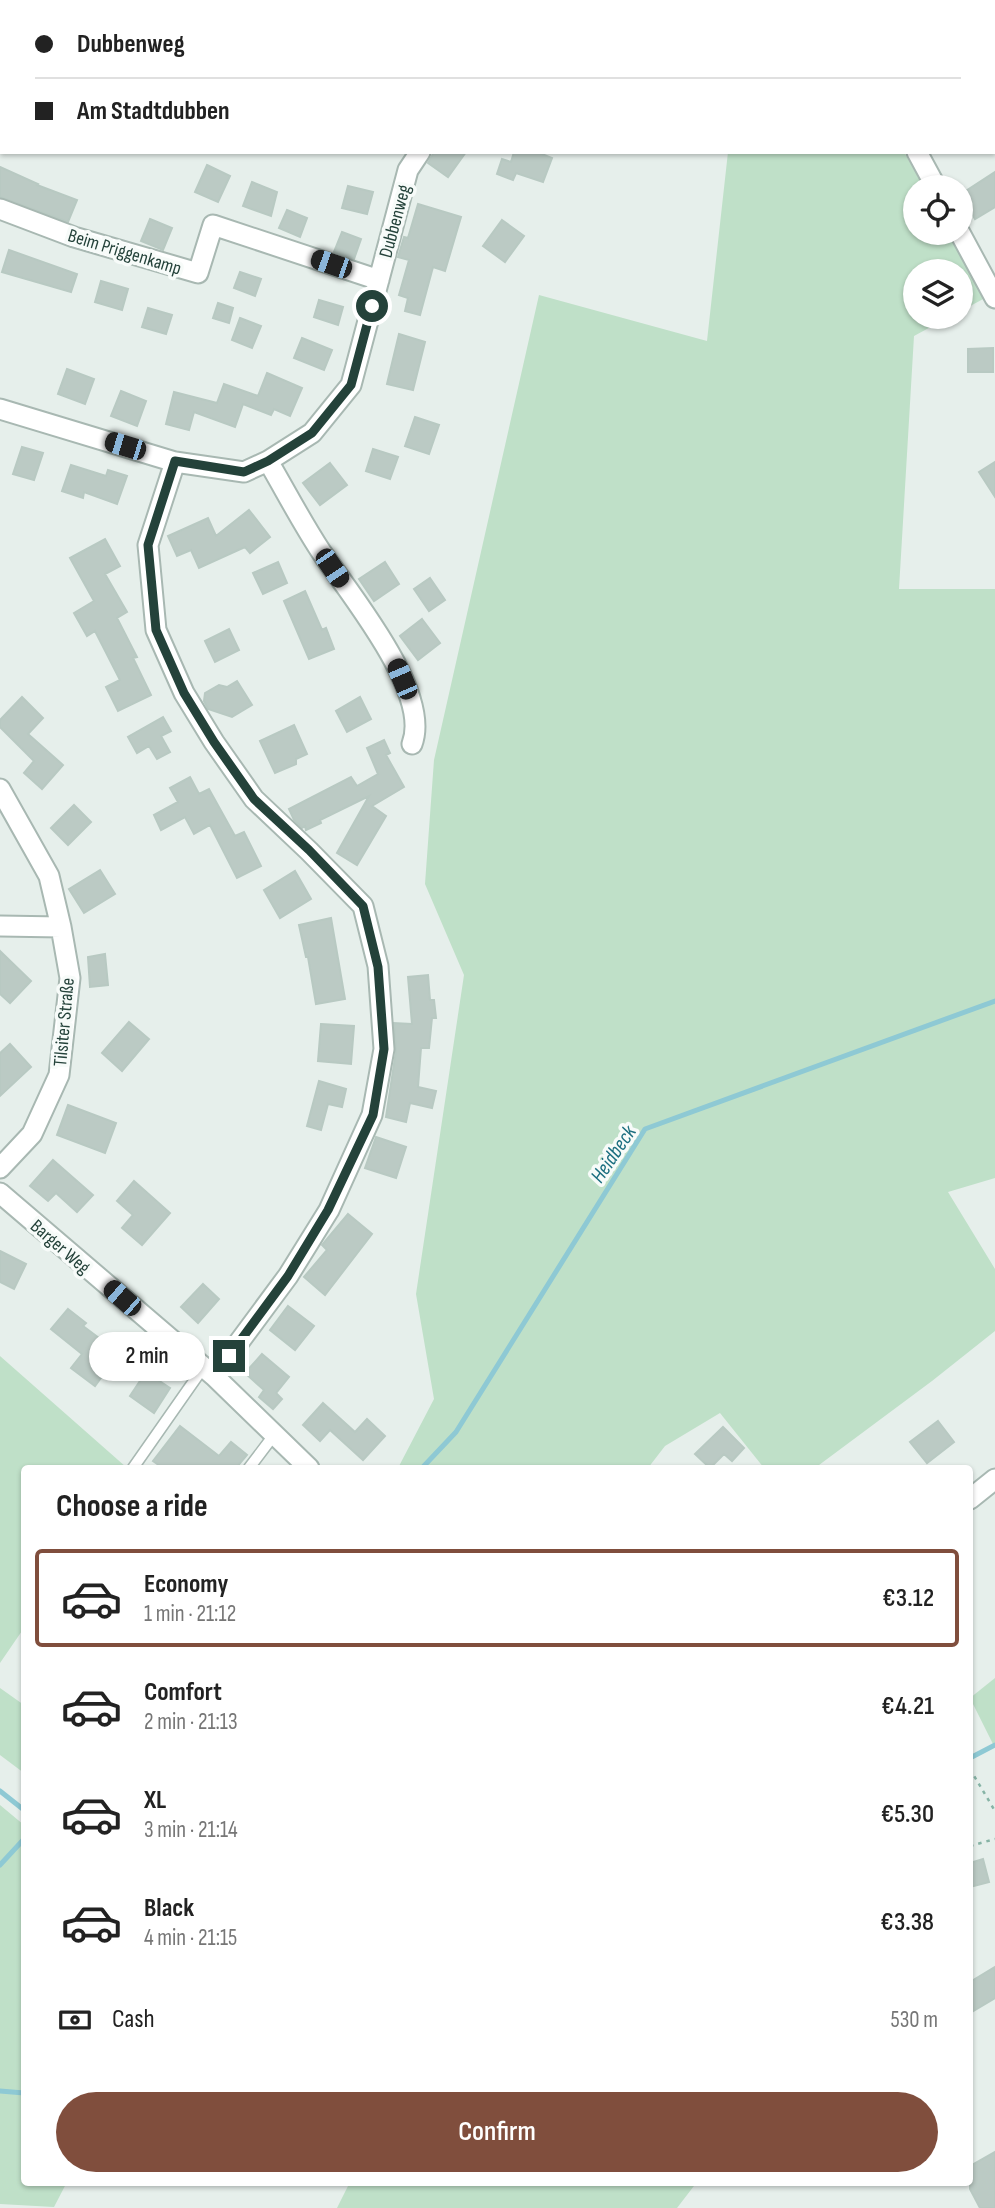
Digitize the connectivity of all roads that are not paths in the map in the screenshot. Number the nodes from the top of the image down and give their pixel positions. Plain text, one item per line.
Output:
1 (418, 154) edge
2 (918, 154) edge
3 (929, 175) edge
4 (0, 209) edge
5 (966, 245) edge
6 (379, 280) junction
7 (995, 298) edge
8 (0, 409) edge
9 (175, 461) junction
10 (268, 461) junction
11 (412, 744) dead end
12 (0, 789) edge
13 (0, 926) edge
14 (61, 927) junction
15 (0, 1168) edge
16 (0, 1193) edge
17 (208, 1372) junction
18 (274, 1435) junction
19 (136, 1465) edge
20 (251, 1465) edge
21 (306, 1465) edge
22 (995, 1479) edge
23 (973, 1497) edge

1 - 6 street, Dubbenweg
2 - 3 street
4 - 6 street, Beim Priggenkamp
5 - 7 street
6 - 10 street, Dubbenweg
8 - 9 street, Dubbenweg
9 - 10 street, Dubbenweg
9 - 17 street
10 - 11 street
12 - 14 street, Tilsiter Straße
13 - 14 street
14 - 15 street, Tilsiter Straße
16 - 17 street, Barger Weg
17 - 18 street, Barger Weg
17 - 19 lane
18 - 20 lane
18 - 21 street, Barger Weg
22 - 23 street

